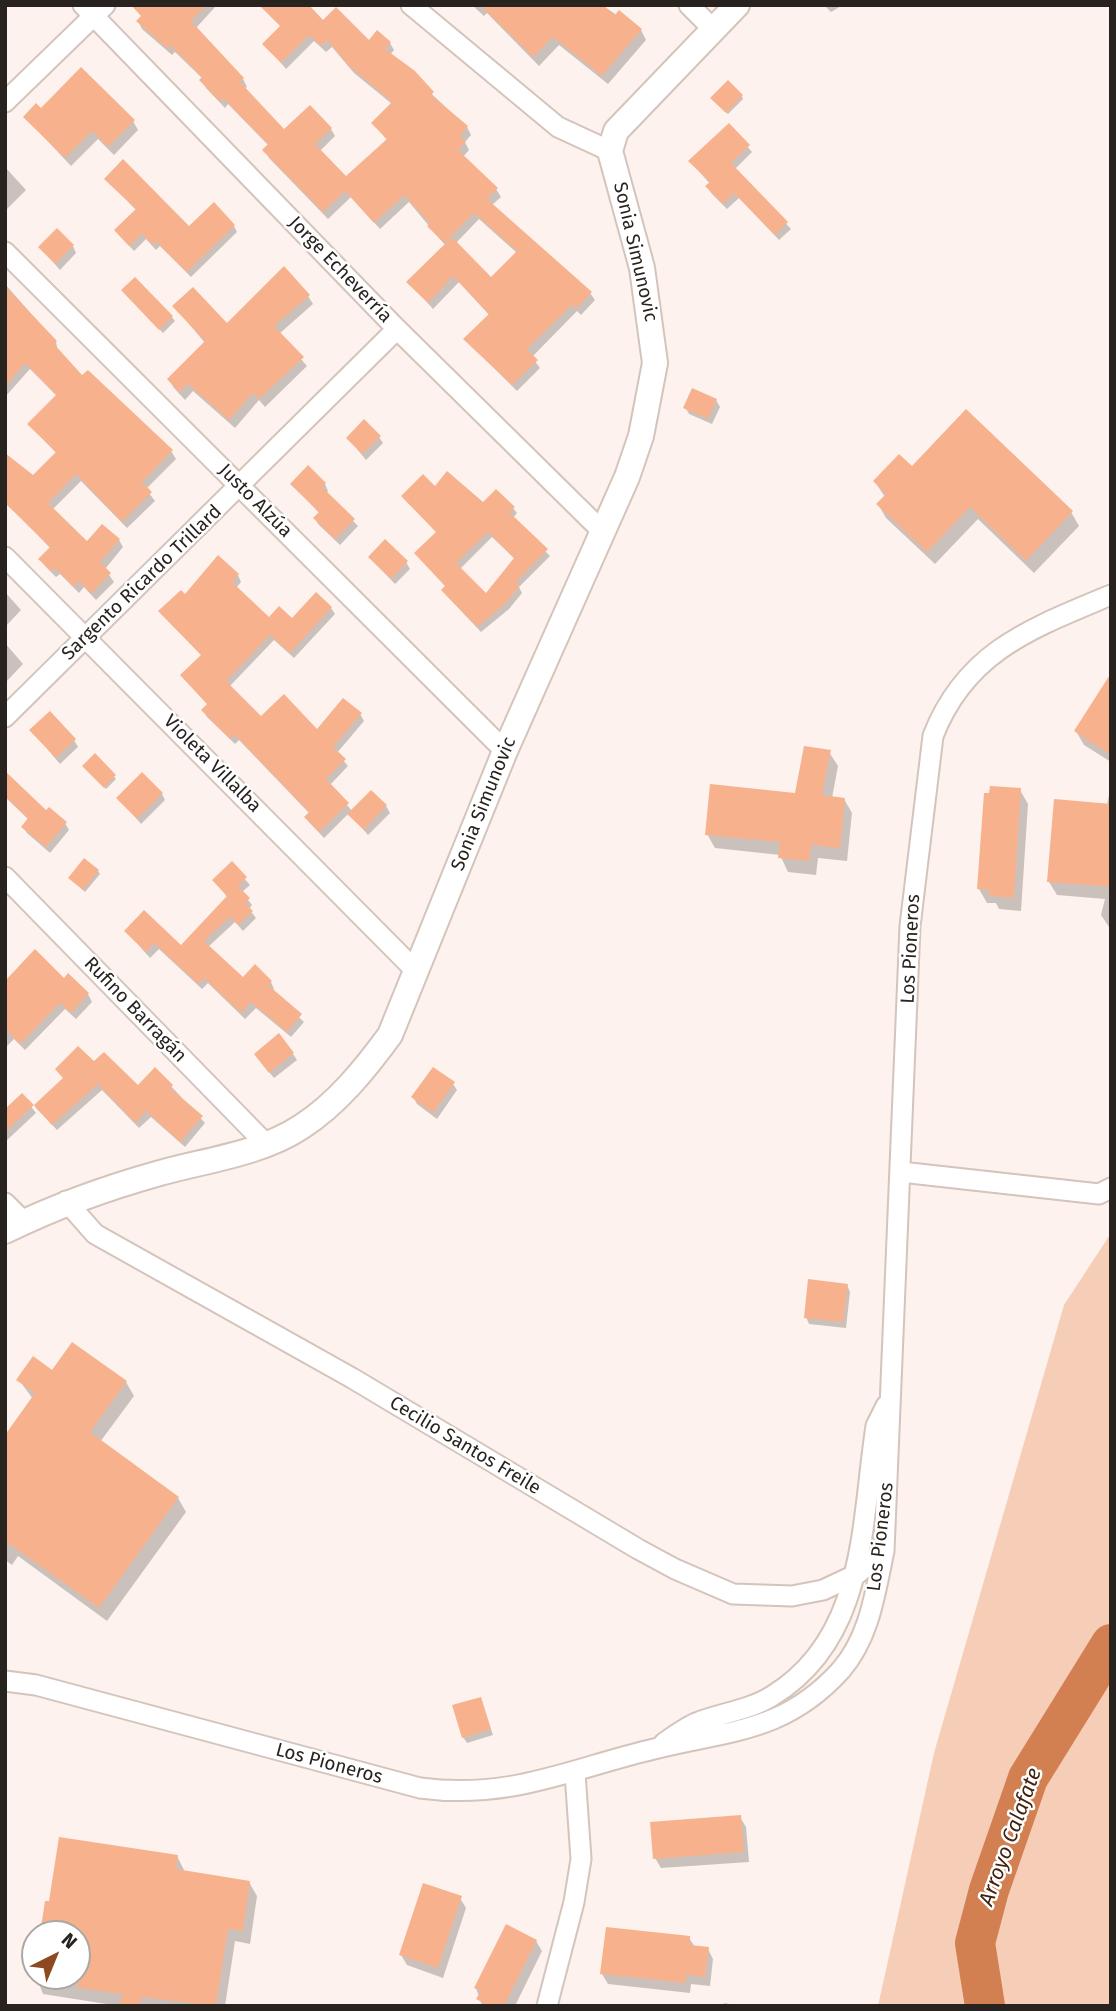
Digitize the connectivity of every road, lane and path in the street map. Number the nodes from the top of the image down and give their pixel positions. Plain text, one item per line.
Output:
1 (411, 5) edge
2 (689, 5) edge
3 (737, 5) edge
4 (94, 9) edge
5 (713, 29) junction
6 (5, 102) edge
7 (610, 151) junction
8 (5, 252) edge
9 (397, 329) junction
10 (241, 487) junction
11 (602, 531) junction
12 (5, 557) edge
13 (1111, 595) edge
14 (87, 638) junction
15 (5, 717) edge
16 (505, 751) junction
17 (5, 877) edge
18 (417, 972) junction
19 (265, 1143) junction
20 (901, 1172) junction
21 (1111, 1188) edge
22 (66, 1201) junction
23 (5, 1203) edge
24 (14, 1226) edge
25 (889, 1399) junction
26 (884, 1551) junction
27 (857, 1574) junction
28 (5, 1681) edge
29 (654, 1749) junction
30 (575, 1773) junction
31 (547, 2006) edge

1 - 7 street
2 - 5 street
3 - 5 street
4 - 6 street
4 - 9 street, Jorge Echeverría
5 - 7 street
7 - 11 street, Sonia Simunovic
8 - 10 street, Justo Alzúa
9 - 10 street, Sargento Ricardo Trillard
9 - 11 street, Jorge Echeverría
10 - 14 street, Sargento Ricardo Trillard
10 - 16 street, Justo Alzúa
11 - 16 street, Sonia Simunovic
12 - 14 street, Violeta Villalba
13 - 20 street, Los Pioneros
14 - 15 street, Sargento Ricardo Trillard
14 - 18 street, Violeta Villalba
16 - 18 street, Sonia Simunovic
17 - 19 street, Rufino Barragán
18 - 19 street, Sonia Simunovic
19 - 22 street, Sonia Simunovic
20 - 21 street
20 - 25 street, Los Pioneros
22 - 24 street, Sonia Simunovic
22 - 27 street, Cecilio Santos Freile
23 - 24 street
25 - 26 street, Los Pioneros
25 - 27 street, Los Pioneros
26 - 27 street, Cecilio Santos Freile
26 - 29 street, Los Pioneros
27 - 29 street, Los Pioneros
28 - 30 street, Los Pioneros
29 - 30 street, Los Pioneros
30 - 31 street

